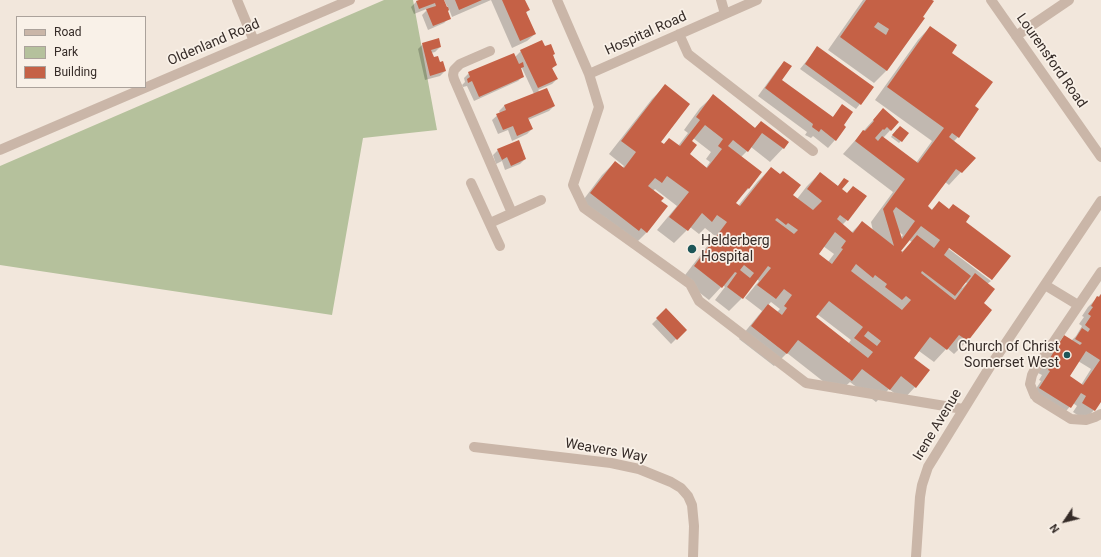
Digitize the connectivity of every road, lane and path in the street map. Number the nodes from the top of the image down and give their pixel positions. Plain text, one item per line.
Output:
1 (237, 0) edge
2 (350, 0) edge
3 (557, 0) edge
4 (721, 0) edge
5 (757, 0) edge
6 (991, 0) edge
7 (1069, 0) edge
8 (725, 14) junction
9 (679, 34) junction
10 (1016, 36) junction
11 (254, 41) junction
12 (490, 52) dead end
13 (589, 74) junction
14 (146, 87) edge
15 (144, 88) edge
16 (0, 150) edge
17 (813, 151) dead end
18 (1101, 157) edge
19 (471, 183) dead end
20 (541, 200) dead end
21 (1101, 202) edge
22 (512, 213) junction
23 (490, 223) junction
24 (500, 246) dead end
25 (1101, 272) edge
26 (1045, 285) junction
27 (1078, 305) junction
28 (963, 408) junction
29 (1101, 414) edge
30 (474, 447) dead end
31 (693, 557) edge
32 (916, 557) edge

1 - 11 street
2 - 11 street, Oldenland Road
3 - 13 street
4 - 8 street
5 - 8 street, Hospital Road
6 - 10 street, Lourensford Road
7 - 10 street
8 - 9 street, Hospital Road
9 - 13 street, Hospital Road
9 - 17 street
10 - 18 street, Lourensford Road
11 - 14 street, Oldenland Road
12 - 22 street
13 - 28 street
15 - 16 street, Oldenland Road
19 - 23 street
20 - 22 street
21 - 26 street, Irene Avenue
22 - 23 street
23 - 24 street
25 - 27 street
26 - 27 street
26 - 28 street, Irene Avenue
27 - 29 street
28 - 32 street, Irene Avenue
30 - 31 street, Weavers Way

